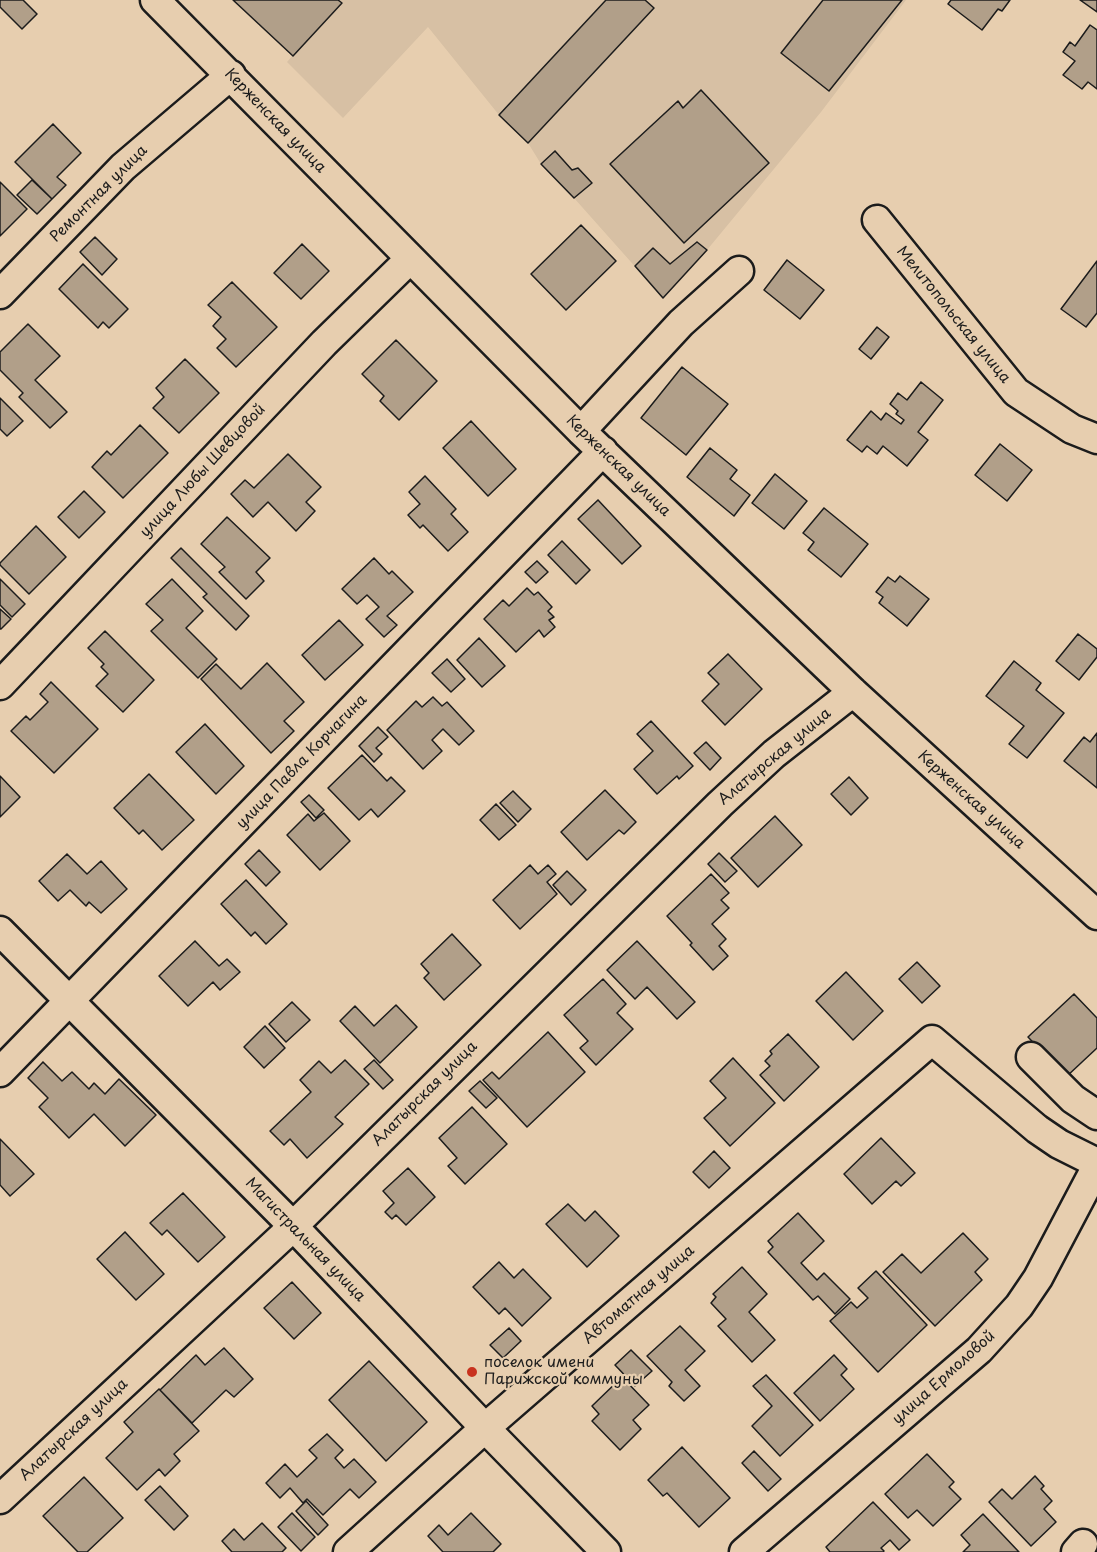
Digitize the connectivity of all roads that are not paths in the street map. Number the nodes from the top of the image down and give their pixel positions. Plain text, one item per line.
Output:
1 (155, 0) edge
2 (231, 75) junction
3 (877, 220) dead end
4 (410, 259) junction
5 (739, 271) dead end
6 (0, 294) edge
7 (581, 431) junction
8 (1097, 439) edge
9 (603, 451) junction
10 (0, 685) edge
11 (853, 692) junction
12 (1097, 915) edge
13 (0, 931) edge
14 (70, 1001) junction
15 (1031, 1057) dead end
16 (0, 1072) edge
17 (1097, 1115) edge
18 (1097, 1164) edge
19 (292, 1225) junction
20 (485, 1428) junction
21 (0, 1499) edge
22 (348, 1552) edge
23 (606, 1552) edge
24 (744, 1552) edge

1 - 2 street, Керженская улица
2 - 4 street, Керженская улица
2 - 6 street, Ремонтная улица
3 - 8 street, Мелитопольская улица
4 - 7 street, Керженская улица
4 - 10 street, улица Любы Шевцовой
5 - 7 street
7 - 9 street, Керженская улица
9 - 11 street, Керженская улица
9 - 14 street, улица Павла Корчагина
11 - 12 street, Керженская улица
11 - 19 street, Алатырская улица
13 - 14 street, Магистральная улица
14 - 16 street, улица Павла Корчагина
14 - 19 street, Магистральная улица
15 - 17 street
18 - 20 street, Автоматная улица
18 - 24 street, улица Ермоловой
19 - 20 street, Магистральная улица
19 - 21 street, Алатырская улица
20 - 22 street, Автоматная улица
20 - 23 street, Магистральная улица

